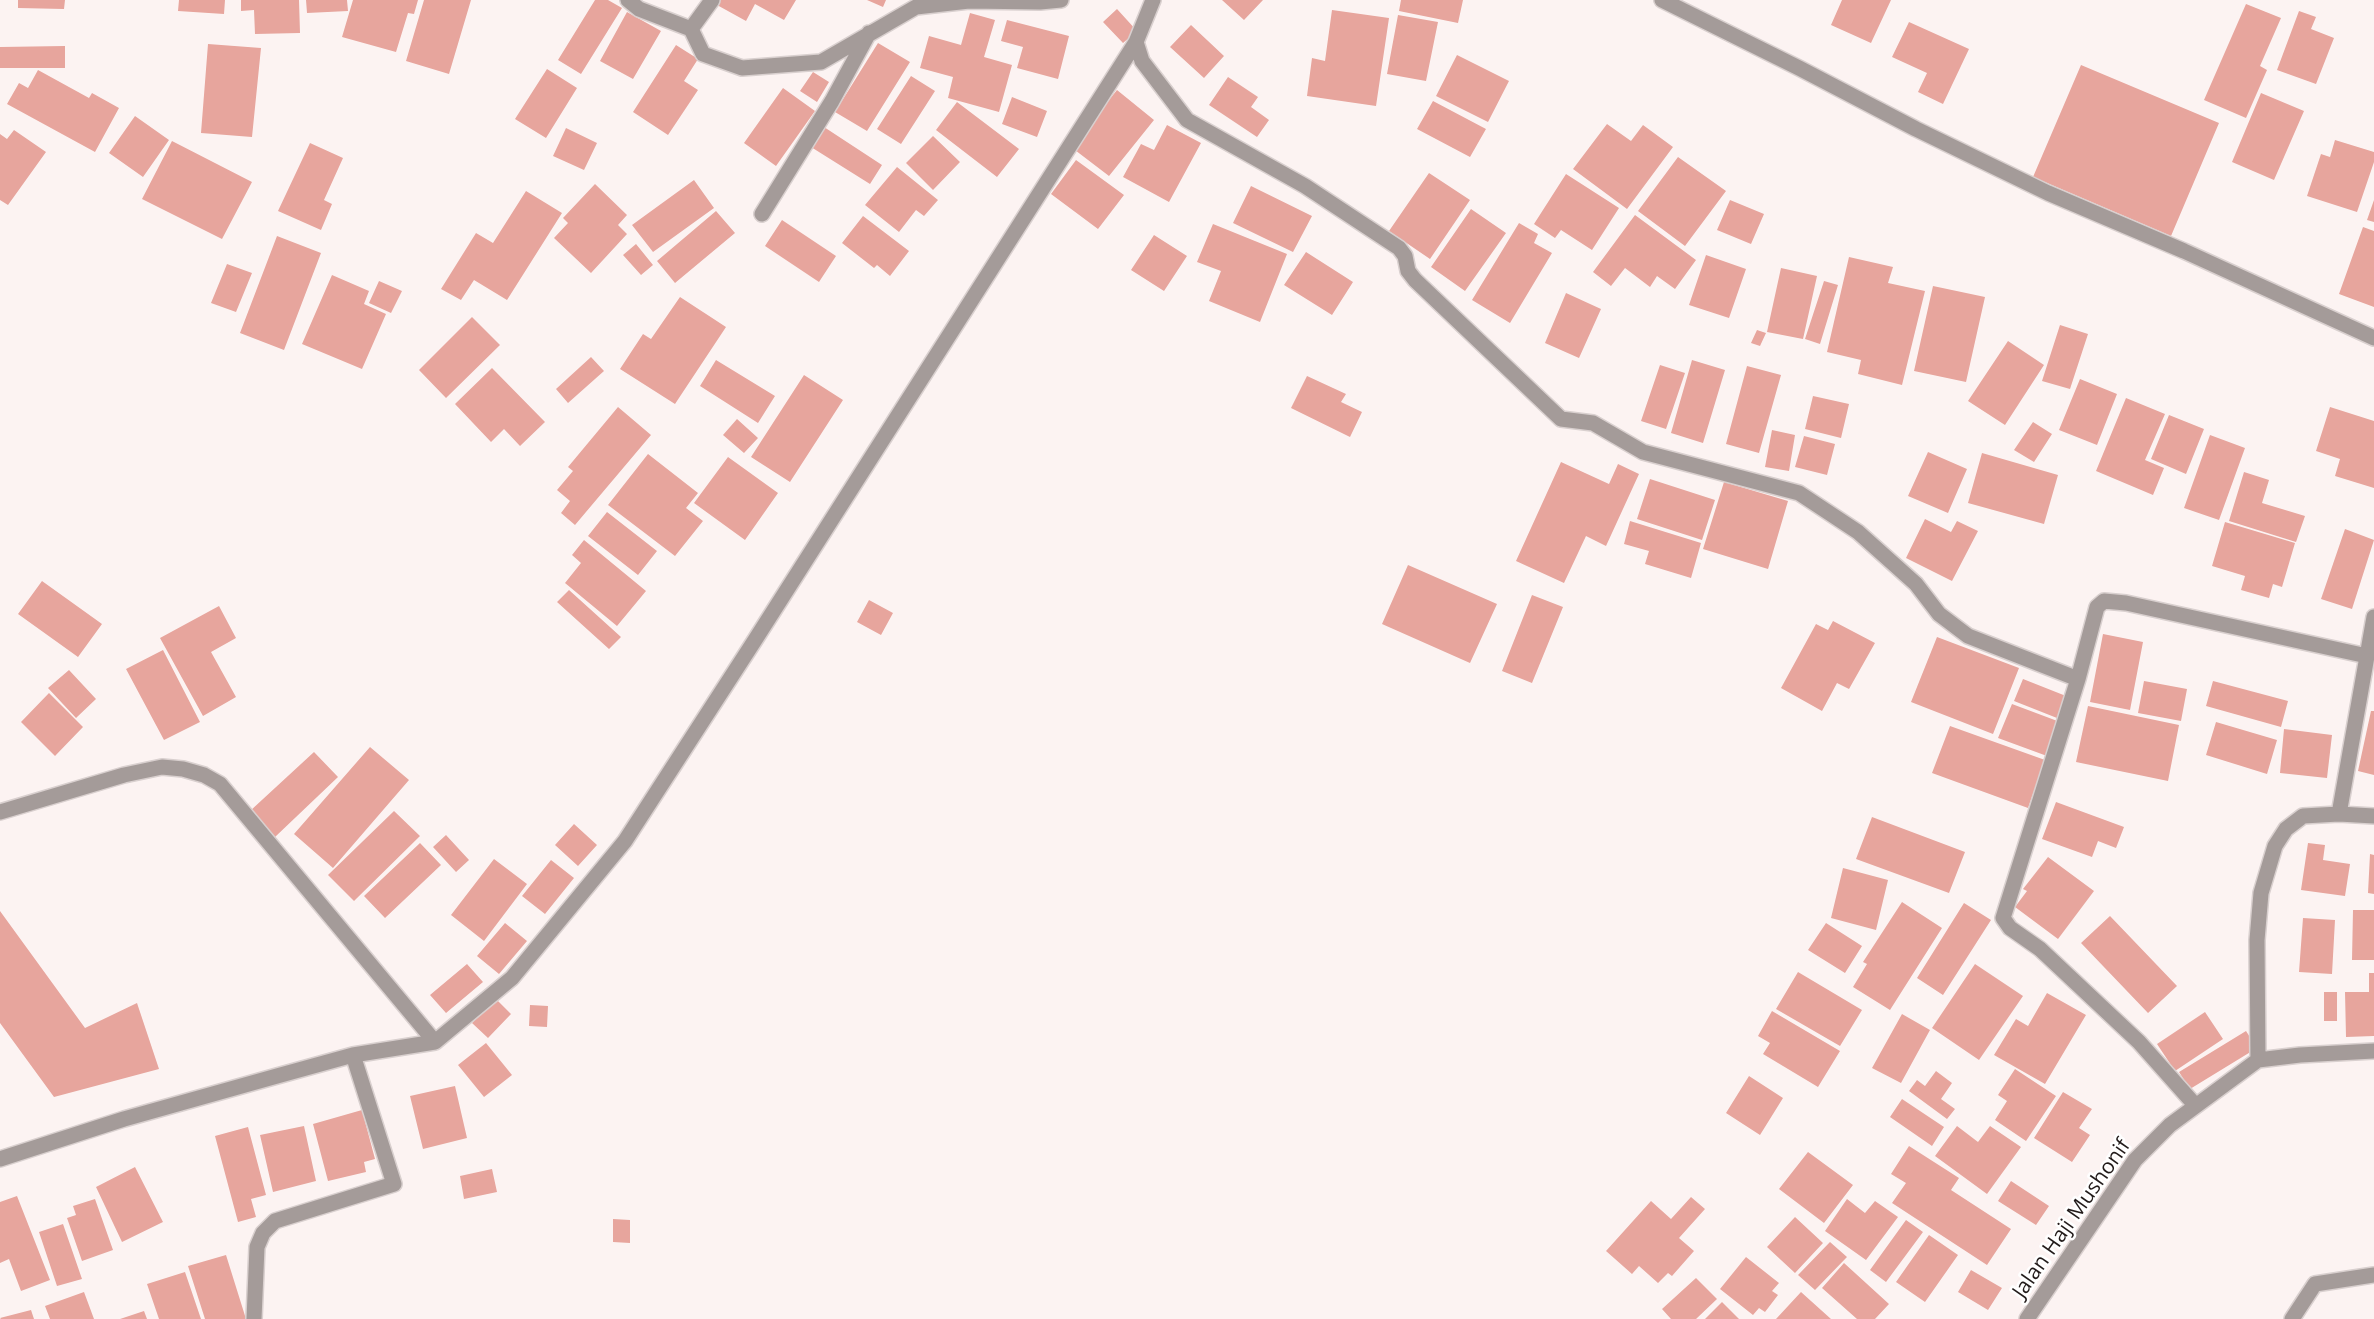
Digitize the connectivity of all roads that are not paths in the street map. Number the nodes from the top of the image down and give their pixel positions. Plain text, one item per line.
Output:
1 (628, 0) edge
2 (712, 0) edge
3 (1061, 0) edge
4 (1153, 0) edge
5 (1662, 0) edge
6 (1040, 1) edge
7 (692, 29) junction
8 (870, 31) junction
9 (1136, 42) junction
10 (762, 213) dead end
11 (2374, 338) edge
12 (2374, 617) edge
13 (2367, 656) junction
14 (2078, 679) junction
15 (0, 812) edge
16 (2339, 814) junction
17 (2374, 816) edge
18 (435, 1042) junction
19 (2374, 1051) edge
20 (353, 1055) junction
21 (2258, 1060) junction
22 (2195, 1106) junction
23 (0, 1159) edge
24 (2374, 1275) edge
25 (254, 1319) edge
26 (2027, 1319) edge
27 (2292, 1319) edge

1 - 7 street
2 - 7 street
3 - 6 street
4 - 9 street
5 - 11 street
6 - 8 street
7 - 8 street
8 - 10 street
9 - 14 street
9 - 18 street
12 - 13 street
13 - 14 street
13 - 16 street
14 - 22 street
15 - 18 street
16 - 17 street
16 - 21 street
18 - 20 street
19 - 21 street, Jalan Haji Mushonif
20 - 23 street
20 - 25 street
21 - 22 street, Jalan Haji Mushonif
22 - 26 street, Jalan Haji Mushonif
24 - 27 street

